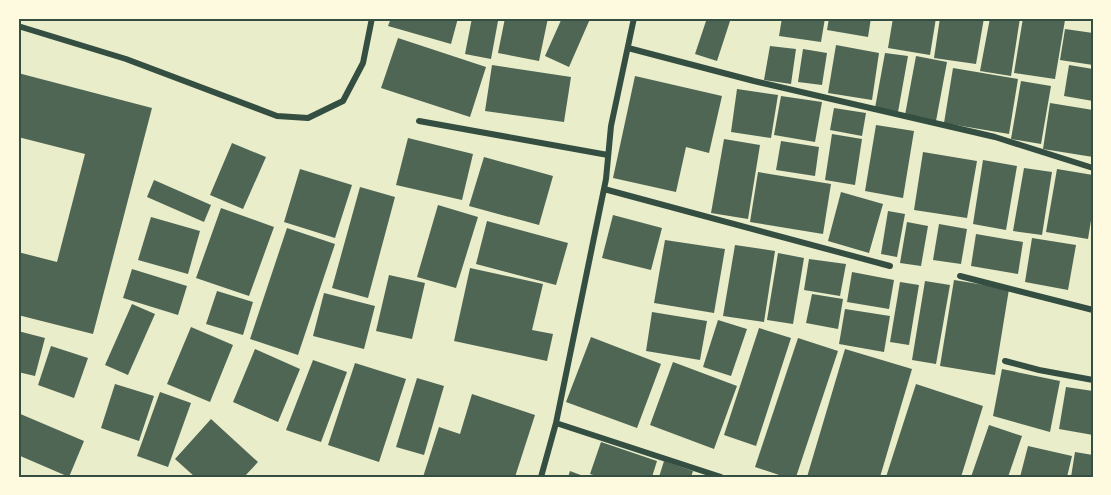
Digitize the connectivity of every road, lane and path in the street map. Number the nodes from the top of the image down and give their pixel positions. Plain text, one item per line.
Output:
1 (372, 18) edge
2 (634, 18) edge
3 (18, 26) edge
4 (628, 48) junction
5 (419, 121) dead end
6 (608, 155) junction
7 (1093, 168) edge
8 (604, 189) junction
9 (890, 266) dead end
10 (960, 276) dead end
11 (1093, 310) edge
12 (1005, 361) dead end
13 (1093, 380) edge
14 (556, 423) junction
15 (541, 477) edge
16 (721, 477) edge

1 - 3 street
2 - 4 street
4 - 6 street
4 - 7 street
5 - 6 street
6 - 8 street
8 - 9 street
8 - 14 street
10 - 11 street
12 - 13 street
14 - 15 street
14 - 16 street

